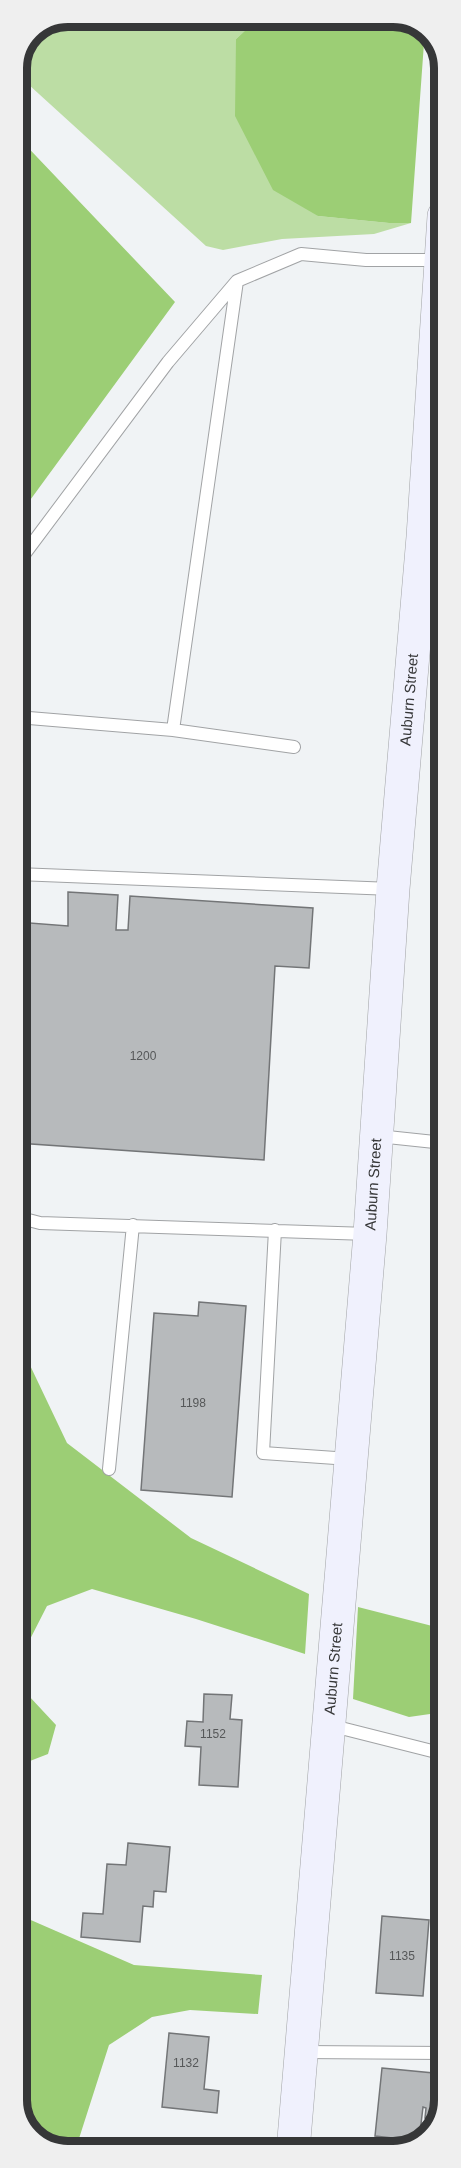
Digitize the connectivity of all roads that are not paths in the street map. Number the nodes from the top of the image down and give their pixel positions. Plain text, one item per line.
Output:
1 (434, 260) edge
2 (237, 281) junction
3 (434, 538) edge
4 (27, 551) edge
5 (27, 718) edge
6 (173, 730) junction
7 (294, 747) dead end
8 (27, 874) edge
9 (393, 889) junction
10 (377, 1136) junction
11 (434, 1142) edge
12 (27, 1220) edge
13 (134, 1225) junction
14 (275, 1230) junction
15 (370, 1234) junction
16 (352, 1459) junction
17 (109, 1469) dead end
18 (328, 1725) junction
19 (434, 1752) edge
20 (301, 2052) junction
21 (434, 2053) edge
22 (293, 2141) edge

1 - 2 lane
2 - 4 lane
2 - 6 lane
3 - 9 main road, Auburn Street
5 - 6 lane
6 - 7 lane
8 - 9 lane
9 - 10 main road, Auburn Street
10 - 11 lane
10 - 15 main road, Auburn Street
12 - 13 lane
13 - 14 lane
13 - 17 lane
14 - 15 lane
14 - 16 lane
15 - 16 main road, Auburn Street
16 - 18 main road, Auburn Street
18 - 19 lane
18 - 20 main road, Auburn Street
20 - 21 lane
20 - 22 main road, Auburn Street

